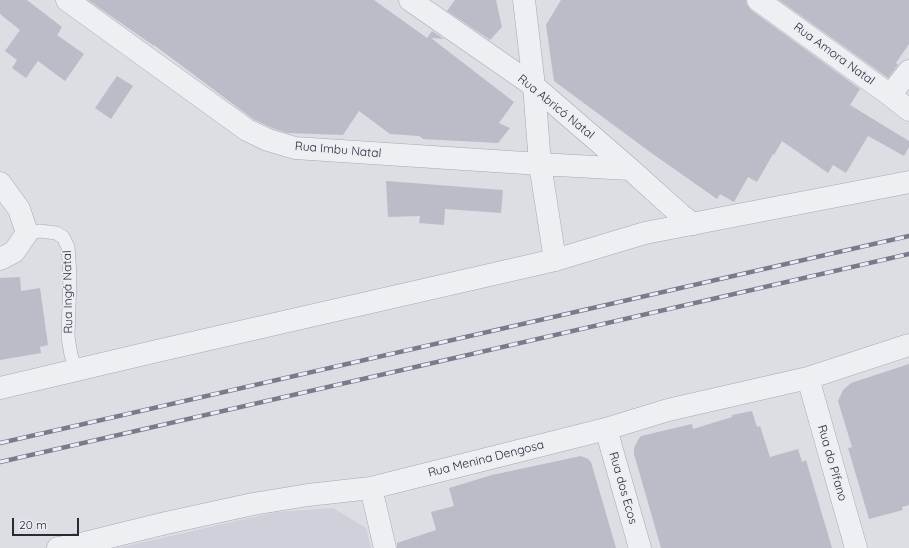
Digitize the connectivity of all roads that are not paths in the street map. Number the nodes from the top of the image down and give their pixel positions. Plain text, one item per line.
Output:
1 (67, 0) edge
2 (410, 0) edge
3 (524, 0) edge
4 (758, 0) edge
5 (909, 71) edge
6 (534, 86) junction
7 (890, 95) junction
8 (909, 110) edge
9 (540, 164) junction
10 (630, 168) junction
11 (909, 182) edge
12 (0, 183) edge
13 (693, 224) junction
14 (27, 233) junction
15 (0, 259) edge
16 (555, 260) junction
17 (909, 345) edge
18 (76, 370) junction
19 (808, 378) junction
20 (0, 388) edge
21 (606, 429) junction
22 (371, 488) junction
23 (58, 548) edge
24 (385, 548) edge
25 (640, 548) edge
26 (856, 548) edge

1 - 9 street, Rua Imbu Natal
2 - 6 street, Rua Abricó Natal
3 - 6 street
4 - 7 street, Rua Amora Natal
5 - 7 street
6 - 9 street
6 - 10 street, Rua Abricó Natal
7 - 8 street, Rua Amora Natal
9 - 10 street, Rua Imbu Natal
9 - 16 street
10 - 13 street, Rua Abricó Natal
11 - 13 street
12 - 14 street
13 - 16 street
14 - 15 street
14 - 18 lane, Rua Ingá Natal
16 - 18 street
17 - 19 street, Rua Menina Dengosa
18 - 20 street
19 - 21 street, Rua Menina Dengosa
19 - 26 street, Rua do Pífano
21 - 22 street, Rua Menina Dengosa
21 - 25 street, Rua dos Ecos
22 - 23 street, Rua Menina Dengosa
22 - 24 street

